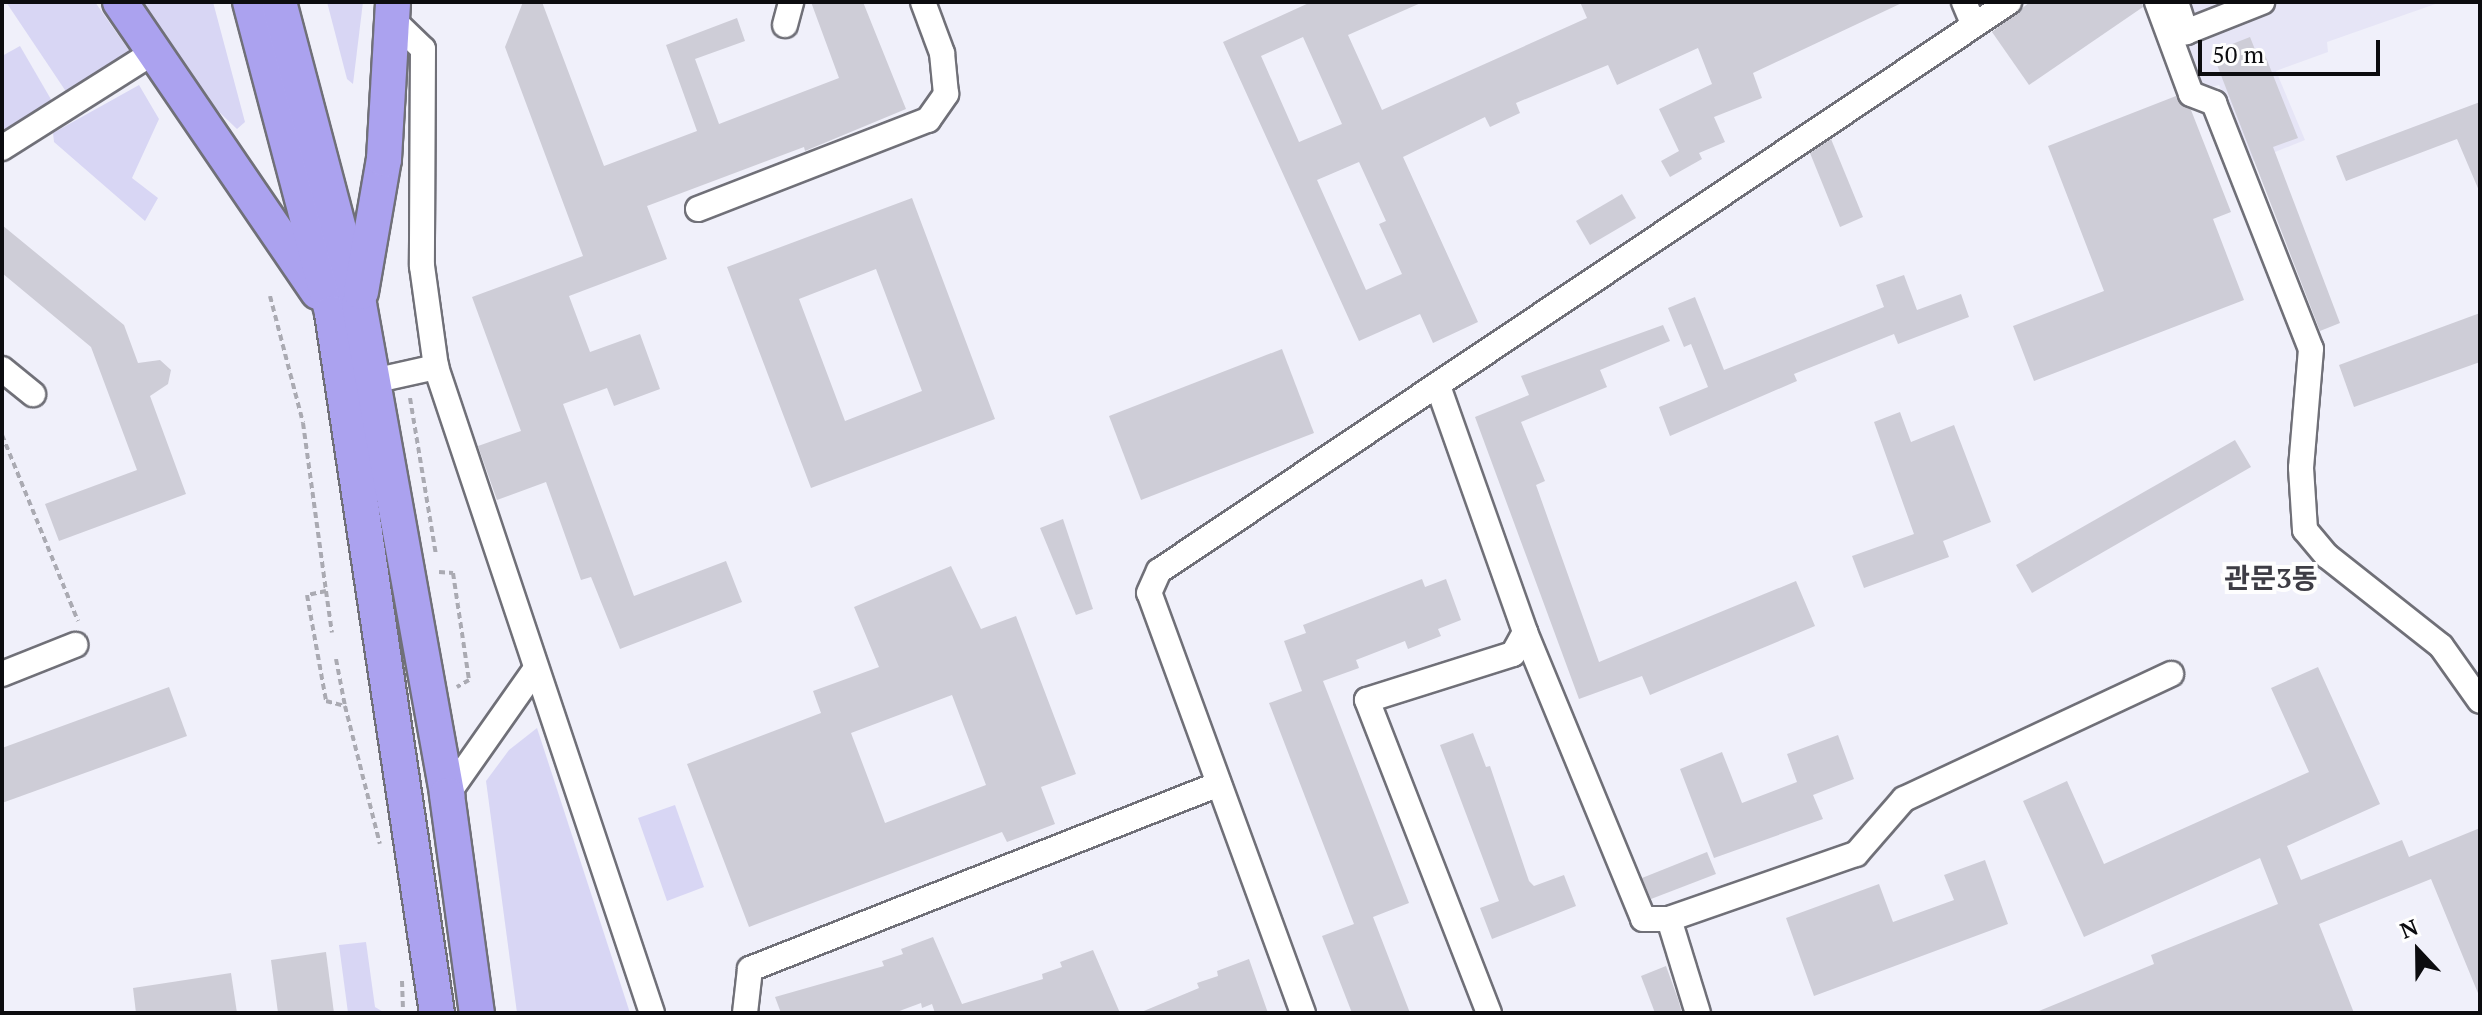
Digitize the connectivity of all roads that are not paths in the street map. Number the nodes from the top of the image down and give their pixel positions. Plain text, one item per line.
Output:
1 (120, 2) edge
2 (250, 2) edge
3 (279, 2) edge
4 (923, 2) edge
5 (1964, 2) edge
6 (2009, 2) edge
7 (2157, 2) edge
8 (2176, 2) edge
9 (2262, 2) edge
10 (392, 11) edge
11 (1974, 25) junction
12 (154, 52) junction
13 (2, 148) edge
14 (698, 209) dead end
15 (346, 308) junction
16 (436, 367) junction
17 (2, 369) edge
18 (373, 381) junction
19 (1438, 386) junction
20 (33, 394) dead end
21 (1525, 632) junction
22 (75, 645) road end
23 (535, 670) junction
24 (2, 674) edge
25 (2171, 674) dead end
26 (2480, 701) edge
27 (1219, 784) junction
28 (447, 795) junction
29 (1669, 919) junction
30 (437, 1013) edge
31 (477, 1013) edge
32 (652, 1013) edge
33 (745, 1013) edge
34 (1303, 1013) edge
35 (1489, 1013) edge
36 (1698, 1013) edge

1 - 12 highway
2 - 15 highway
3 - 15 highway
4 - 14 street
5 - 11 street
6 - 11 street
7 - 26 street
8 - 9 street
10 - 15 highway
10 - 16 street
11 - 19 street
12 - 13 street
12 - 15 highway
15 - 18 highway
15 - 30 highway
16 - 18 street
16 - 23 street
17 - 20 street
18 - 28 highway
19 - 21 street
19 - 27 street
21 - 29 street
21 - 35 street
22 - 24 street
23 - 28 street
23 - 32 street
25 - 29 street
27 - 33 street
27 - 34 street
28 - 31 highway
29 - 36 street

